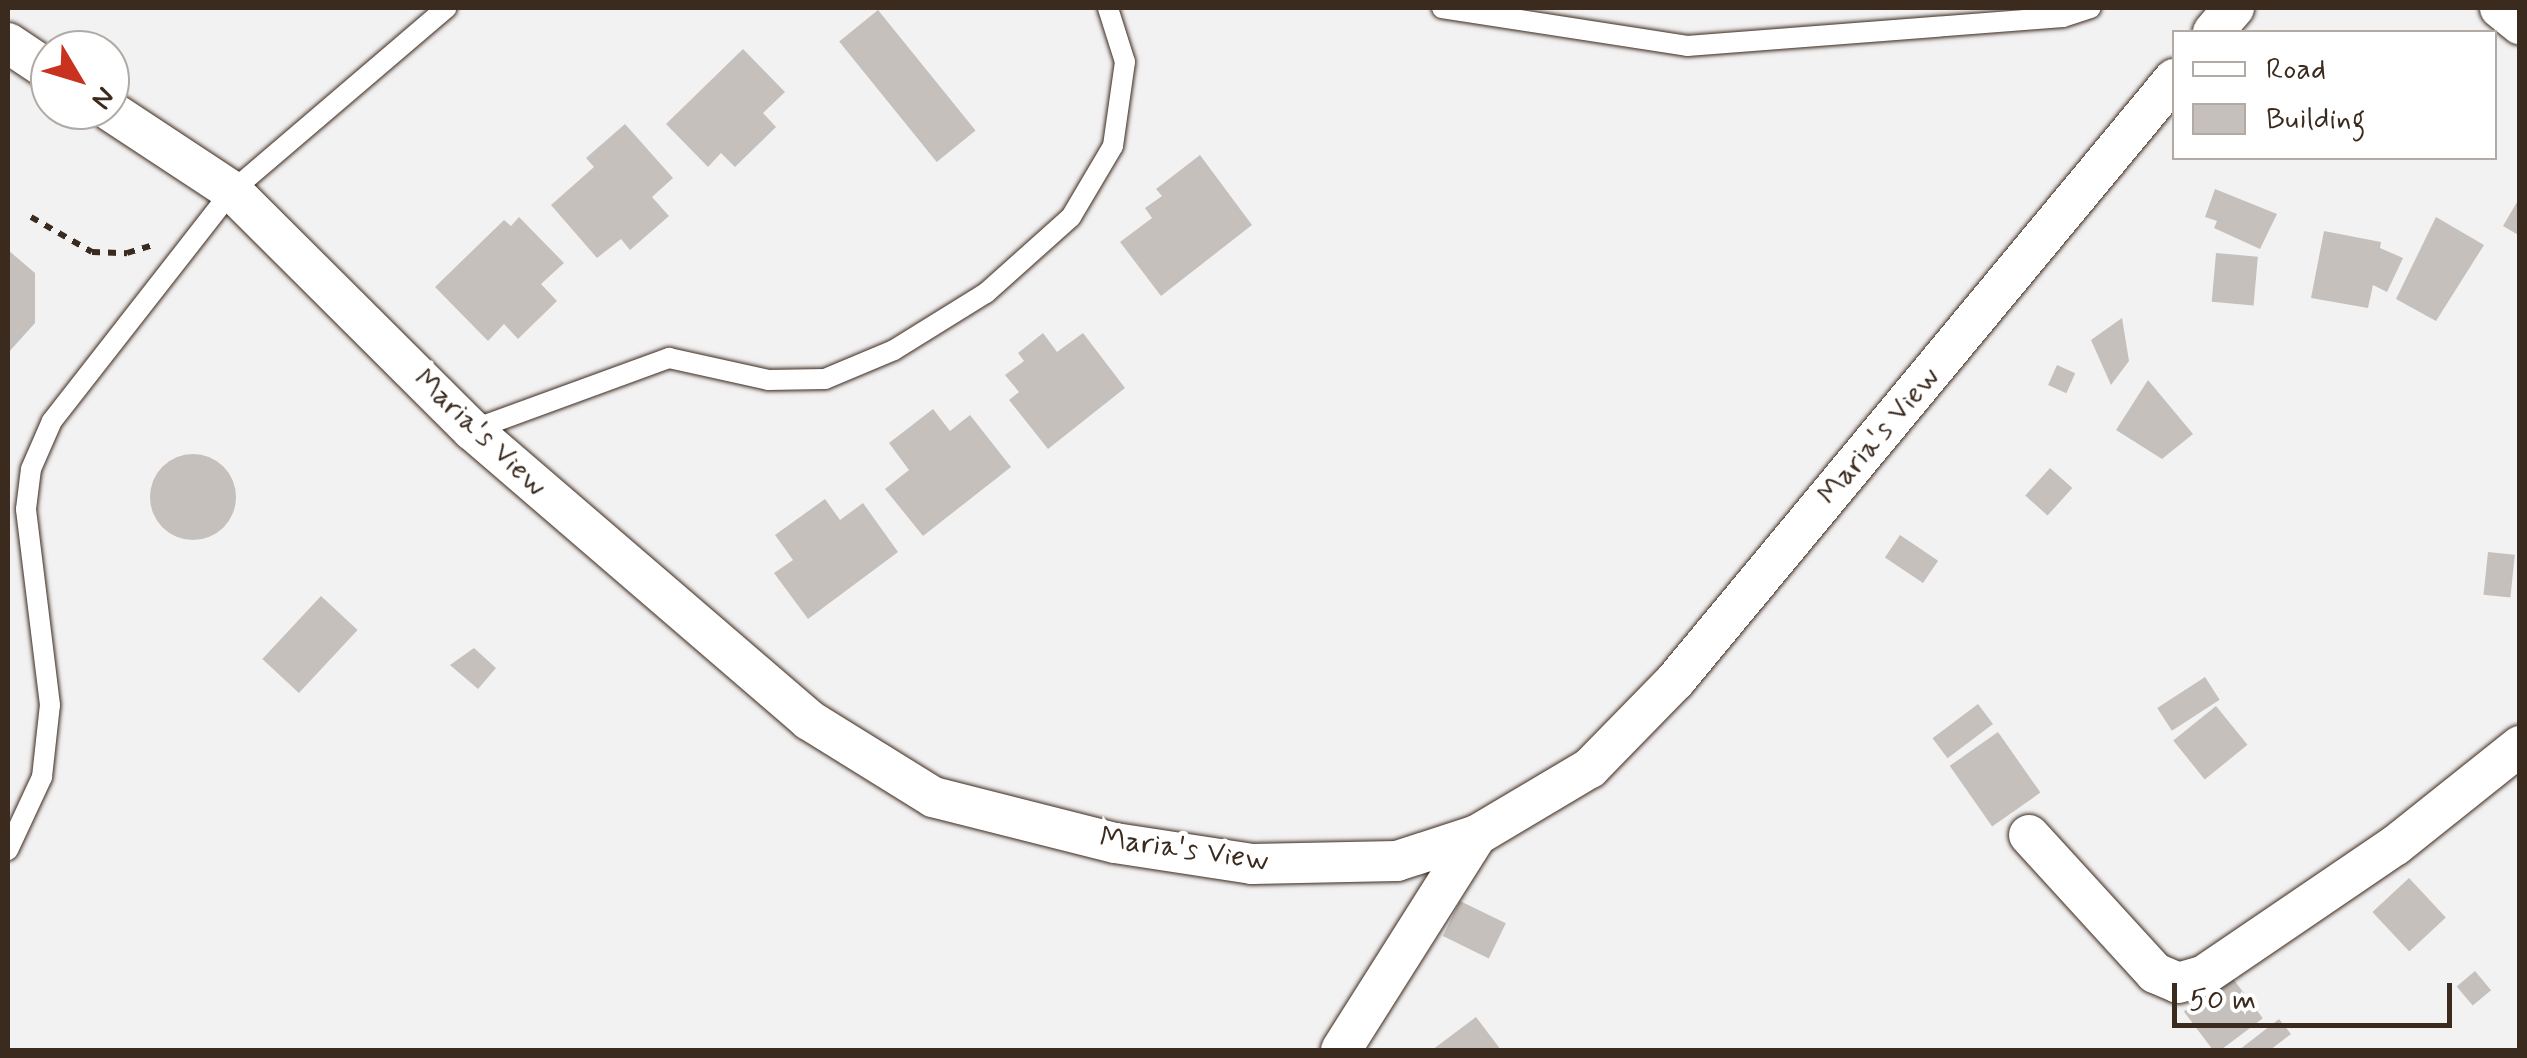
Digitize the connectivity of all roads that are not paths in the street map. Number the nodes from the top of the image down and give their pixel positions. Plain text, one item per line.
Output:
1 (446, 8) edge
2 (1108, 8) edge
3 (1442, 8) edge
4 (2091, 8) edge
5 (2234, 8) edge
6 (2500, 8) edge
7 (2520, 24) edge
8 (2215, 30) edge
9 (8, 43) edge
10 (30, 58) edge
11 (2172, 81) edge
12 (130, 124) edge
13 (232, 191) junction
14 (472, 430) junction
15 (2520, 746) edge
16 (1477, 835) junction
17 (2029, 835) dead end
18 (8, 850) edge
19 (1342, 1050) edge

1 - 13 lane
2 - 14 lane
3 - 4 lane
5 - 8 street
6 - 7 street
9 - 10 street
11 - 16 street, Maria's View
12 - 13 street, Maria's View
13 - 14 street, Maria's View
13 - 18 lane
14 - 16 street, Maria's View
15 - 17 street
16 - 19 street

